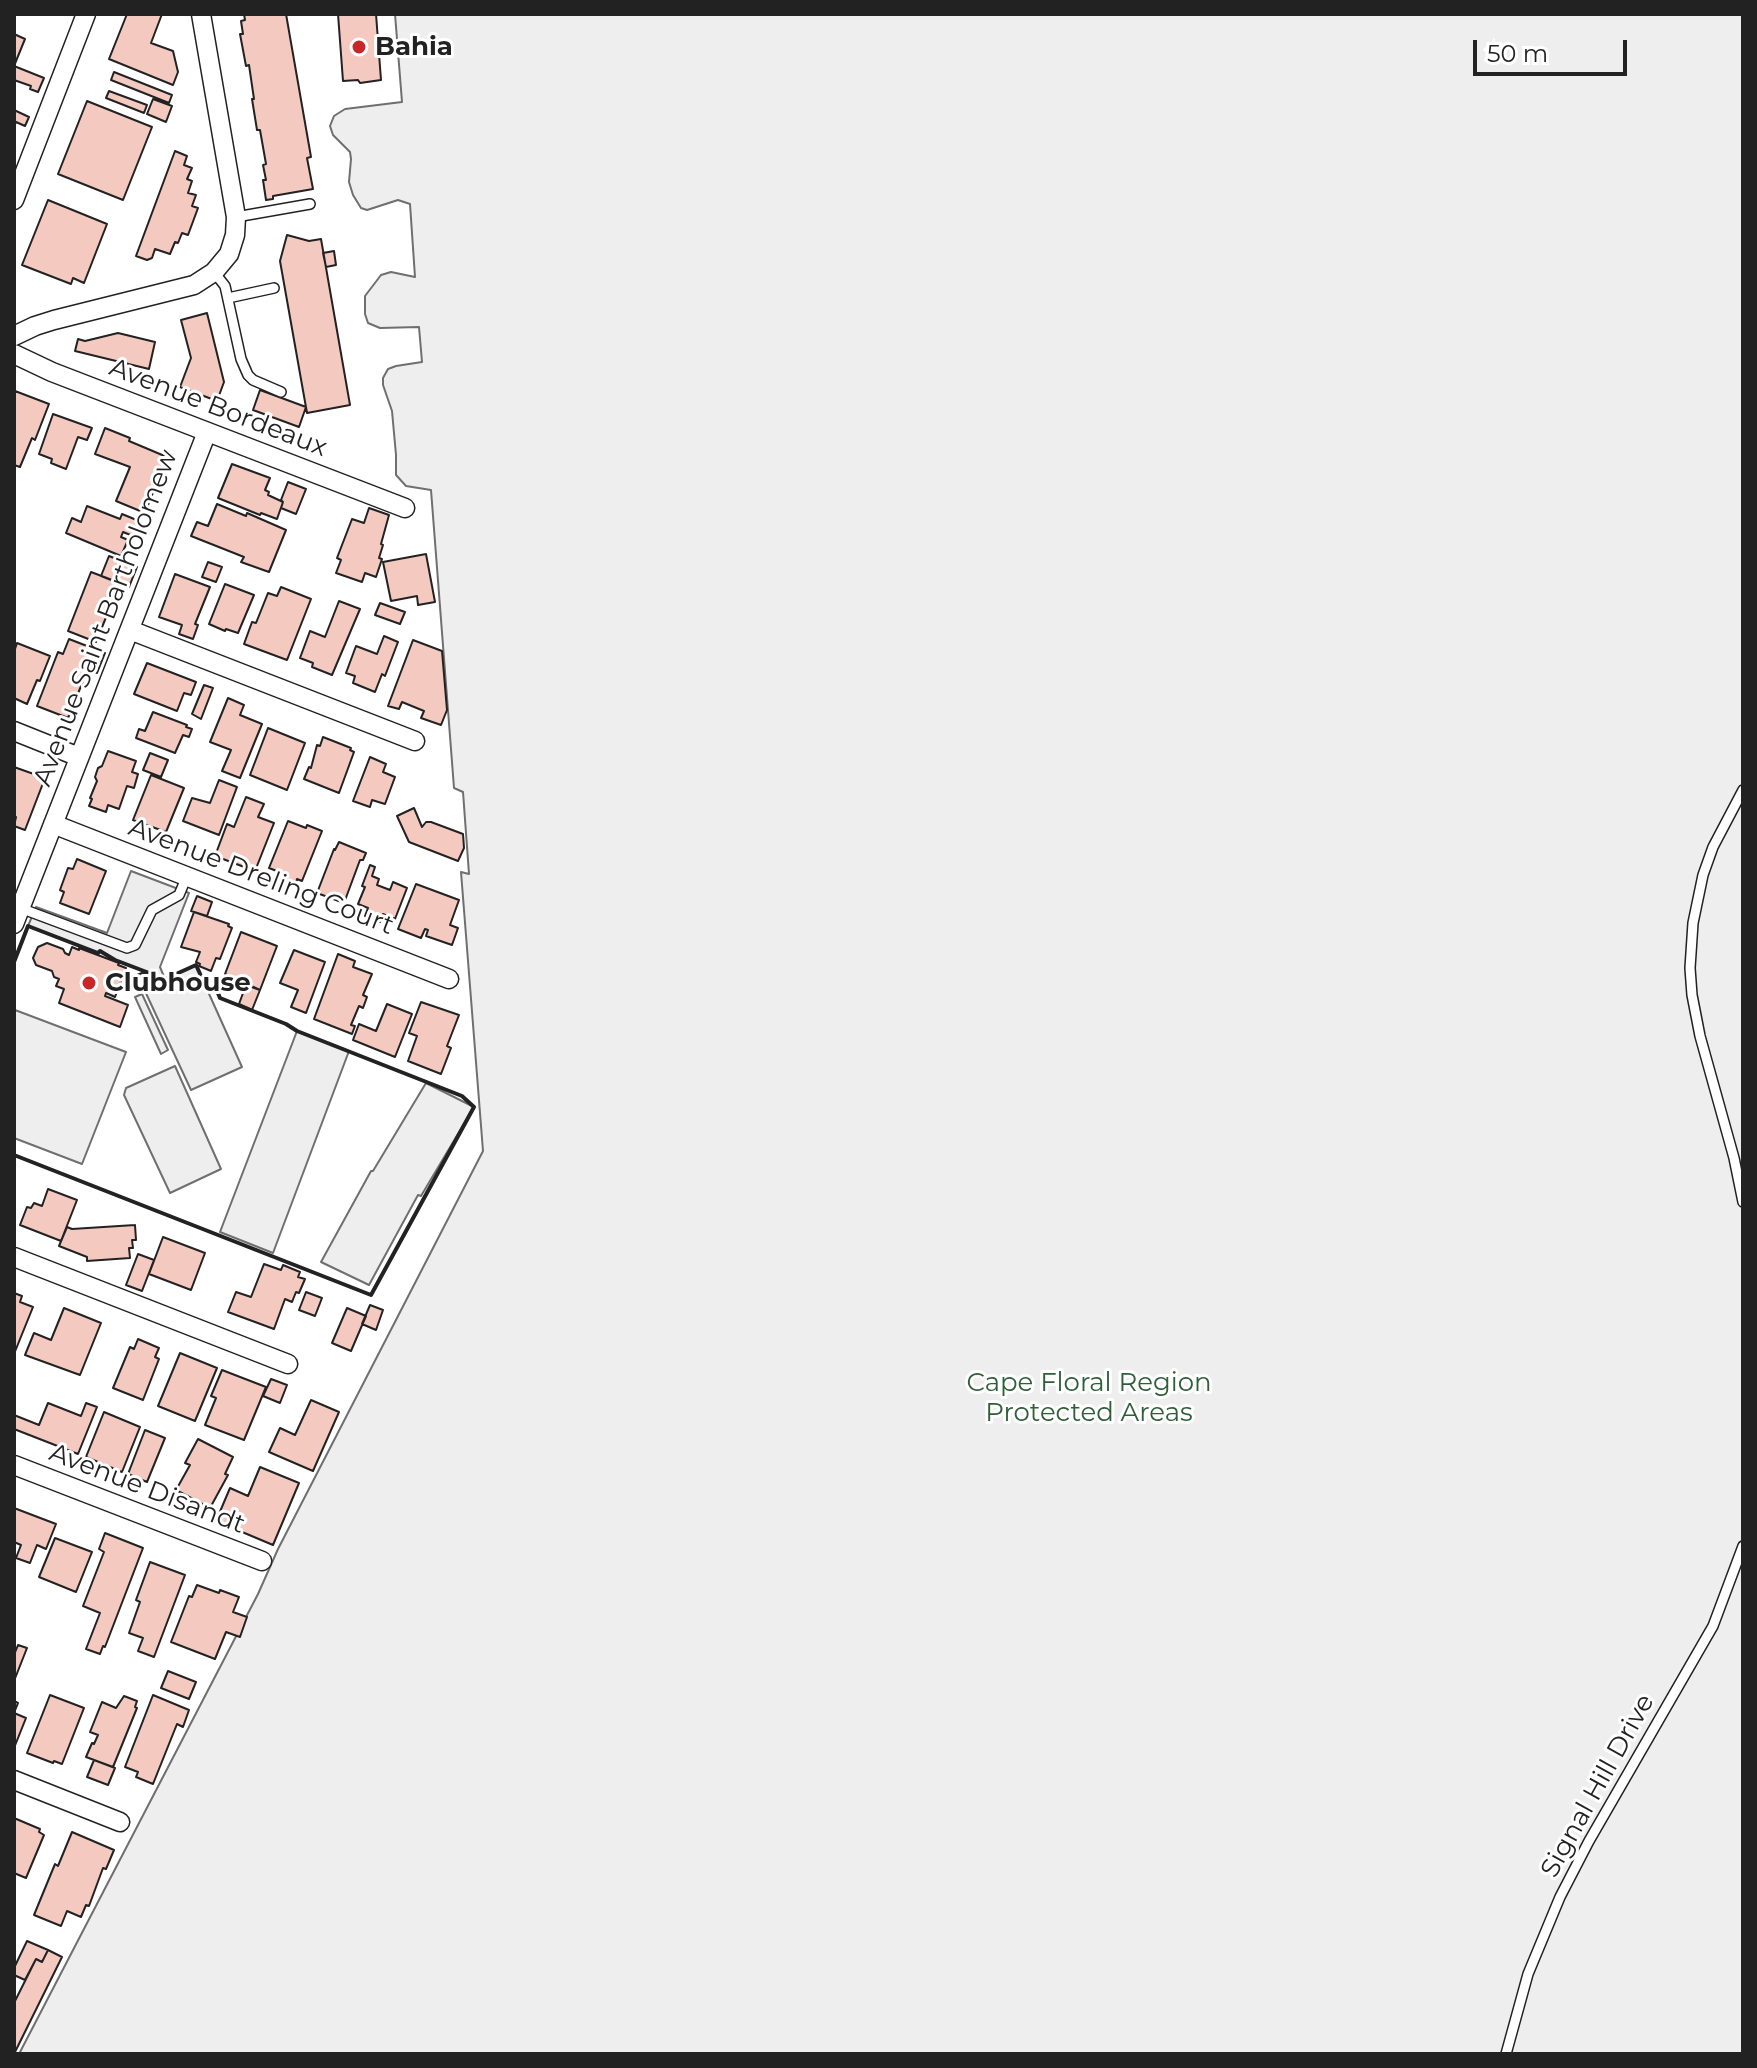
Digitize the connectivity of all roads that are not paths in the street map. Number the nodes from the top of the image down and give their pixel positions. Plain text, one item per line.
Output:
1 (86, 14) edge
2 (201, 14) edge
3 (14, 200) edge
4 (310, 204) dead end
5 (236, 217) junction
6 (214, 272) junction
7 (274, 288) dead end
8 (228, 298) junction
9 (14, 336) edge
10 (14, 354) edge
11 (281, 392) dead end
12 (207, 432) junction
13 (405, 508) dead end
14 (130, 630) junction
15 (14, 731) edge
16 (415, 741) dead end
17 (79, 757) junction
18 (1743, 790) edge
19 (53, 824) junction
20 (187, 876) junction
21 (17, 916) edge
22 (449, 979) dead end
23 (1743, 1202) edge
24 (14, 1257) edge
25 (288, 1364) dead end
26 (14, 1465) edge
27 (1743, 1546) edge
28 (262, 1561) dead end
29 (14, 1780) edge
30 (120, 1822) dead end
31 (1506, 2054) edge

1 - 3 street
2 - 5 street
4 - 5 lane
5 - 6 street
6 - 8 lane
6 - 9 street
7 - 8 lane
8 - 11 lane
10 - 12 street, Avenue Bordeaux
12 - 13 street, Avenue Bordeaux
12 - 14 street, Avenue Saint Bartholomew
14 - 16 street
14 - 17 street, Avenue Saint Bartholomew
15 - 17 street
17 - 19 street, Avenue Saint Bartholomew
18 - 23 lane
19 - 20 street, Avenue Dreling Court
19 - 21 street, Avenue Saint Bartholomew
20 - 21 lane
20 - 22 street, Avenue Dreling Court
24 - 25 street
26 - 28 street, Avenue Disandt
27 - 31 lane, Signal Hill Drive
29 - 30 street

